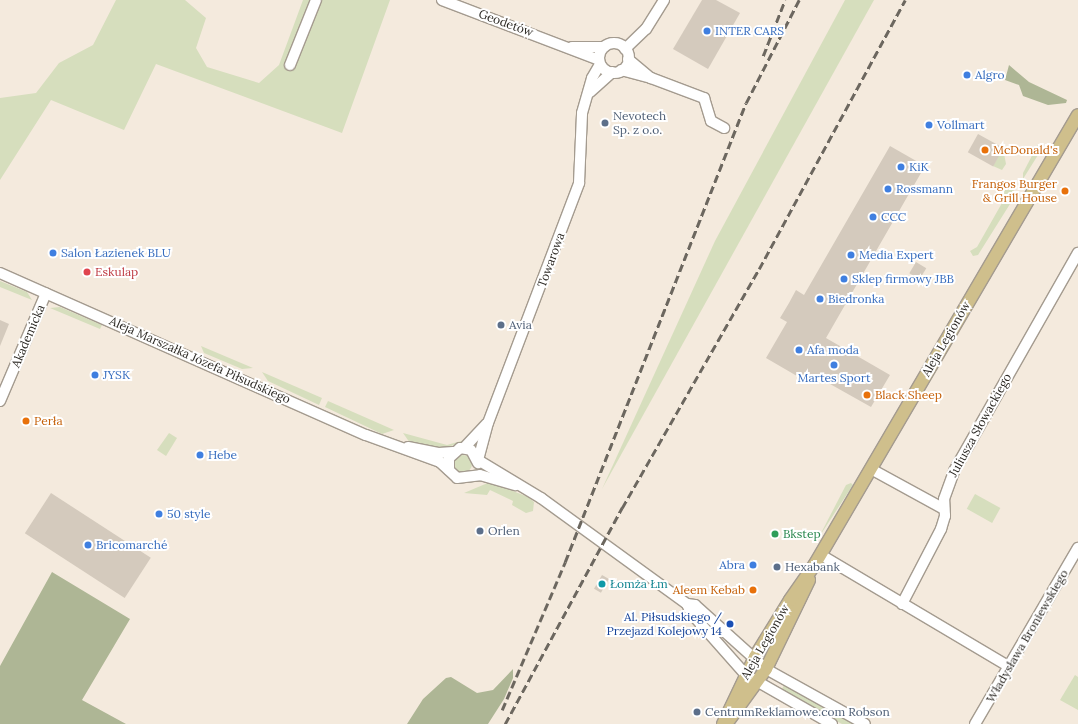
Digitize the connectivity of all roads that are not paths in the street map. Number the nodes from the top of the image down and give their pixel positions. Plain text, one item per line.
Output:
1 (316, 0) edge
2 (442, 0) edge
3 (664, 0) edge
4 (570, 47) junction
5 (604, 47) junction
6 (625, 49) junction
7 (628, 59) junction
8 (600, 62) junction
9 (290, 65) dead end
10 (616, 71) junction
11 (651, 78) junction
12 (590, 92) junction
13 (1078, 115) edge
14 (724, 128) dead end
15 (1078, 253) edge
16 (0, 273) edge
17 (46, 293) junction
18 (0, 401) edge
19 (488, 423) junction
20 (400, 447) junction
21 (464, 448) junction
22 (453, 452) junction
23 (478, 460) junction
24 (871, 469) junction
25 (449, 470) junction
26 (473, 476) junction
27 (516, 484) junction
28 (944, 509) junction
29 (1078, 548) edge
30 (818, 560) junction
31 (687, 604) junction
32 (902, 604) junction
33 (755, 657) junction
34 (1008, 666) junction
35 (766, 669) junction
36 (746, 674) junction
37 (757, 682) junction
38 (724, 724) edge
39 (832, 724) edge
40 (865, 724) edge
41 (975, 724) edge

1 - 9 street
2 - 4 street, Geodetów
3 - 6 street
4 - 5 street
4 - 8 street, Geodetów
5 - 6 street
5 - 8 street
6 - 7 street
7 - 10 street
7 - 11 street
8 - 10 street
8 - 12 street, Towarowa
10 - 11 street
10 - 12 street
11 - 14 street
12 - 19 street, Towarowa
13 - 24 main road, Aleja Legionów
15 - 28 street, Juliusza Słowackiego
16 - 17 street, Aleja Marszałka Józefa Piłsudskiego
17 - 18 street, Akademicka
17 - 20 street, Aleja Marszałka Józefa Piłsudskiego
19 - 21 street, Towarowa
19 - 23 street, Towarowa
20 - 22 street, Aleja Marszałka Józefa Piłsudskiego
20 - 25 street, Aleja Marszałka Józefa Piłsudskiego
21 - 22 street, Aleja Marszałka Józefa Piłsudskiego
21 - 23 street, Aleja Marszałka Józefa Piłsudskiego
22 - 25 street
23 - 26 street
23 - 27 street, Aleja Marszałka Józefa Piłsudskiego
24 - 28 street
24 - 30 main road, Aleja Legionów
25 - 26 street, Aleja Marszałka Józefa Piłsudskiego
26 - 27 street, Aleja Marszałka Józefa Piłsudskiego
27 - 31 street, Aleja Marszałka Józefa Piłsudskiego
28 - 32 street, Juliusza Słowackiego
29 - 34 street, Władysława Broniewskiego
30 - 32 street
30 - 33 main road, Aleja Legionów
30 - 35 main road, Aleja Legionów
31 - 33 street, Aleja Marszałka Józefa Piłsudskiego
31 - 36 street, Aleja Marszałka Józefa Piłsudskiego
32 - 34 street
33 - 35 street, Aleja Marszałka Józefa Piłsudskiego
33 - 36 main road, Aleja Legionów
34 - 41 street, Władysława Broniewskiego
35 - 37 main road, Aleja Legionów
35 - 40 street, Aleja Marszałka Józefa Piłsudskiego
36 - 37 street, Aleja Marszałka Józefa Piłsudskiego
36 - 38 main road, Aleja Legionów
37 - 38 main road, Aleja Legionów
37 - 39 street, Aleja Marszałka Józefa Piłsudskiego

